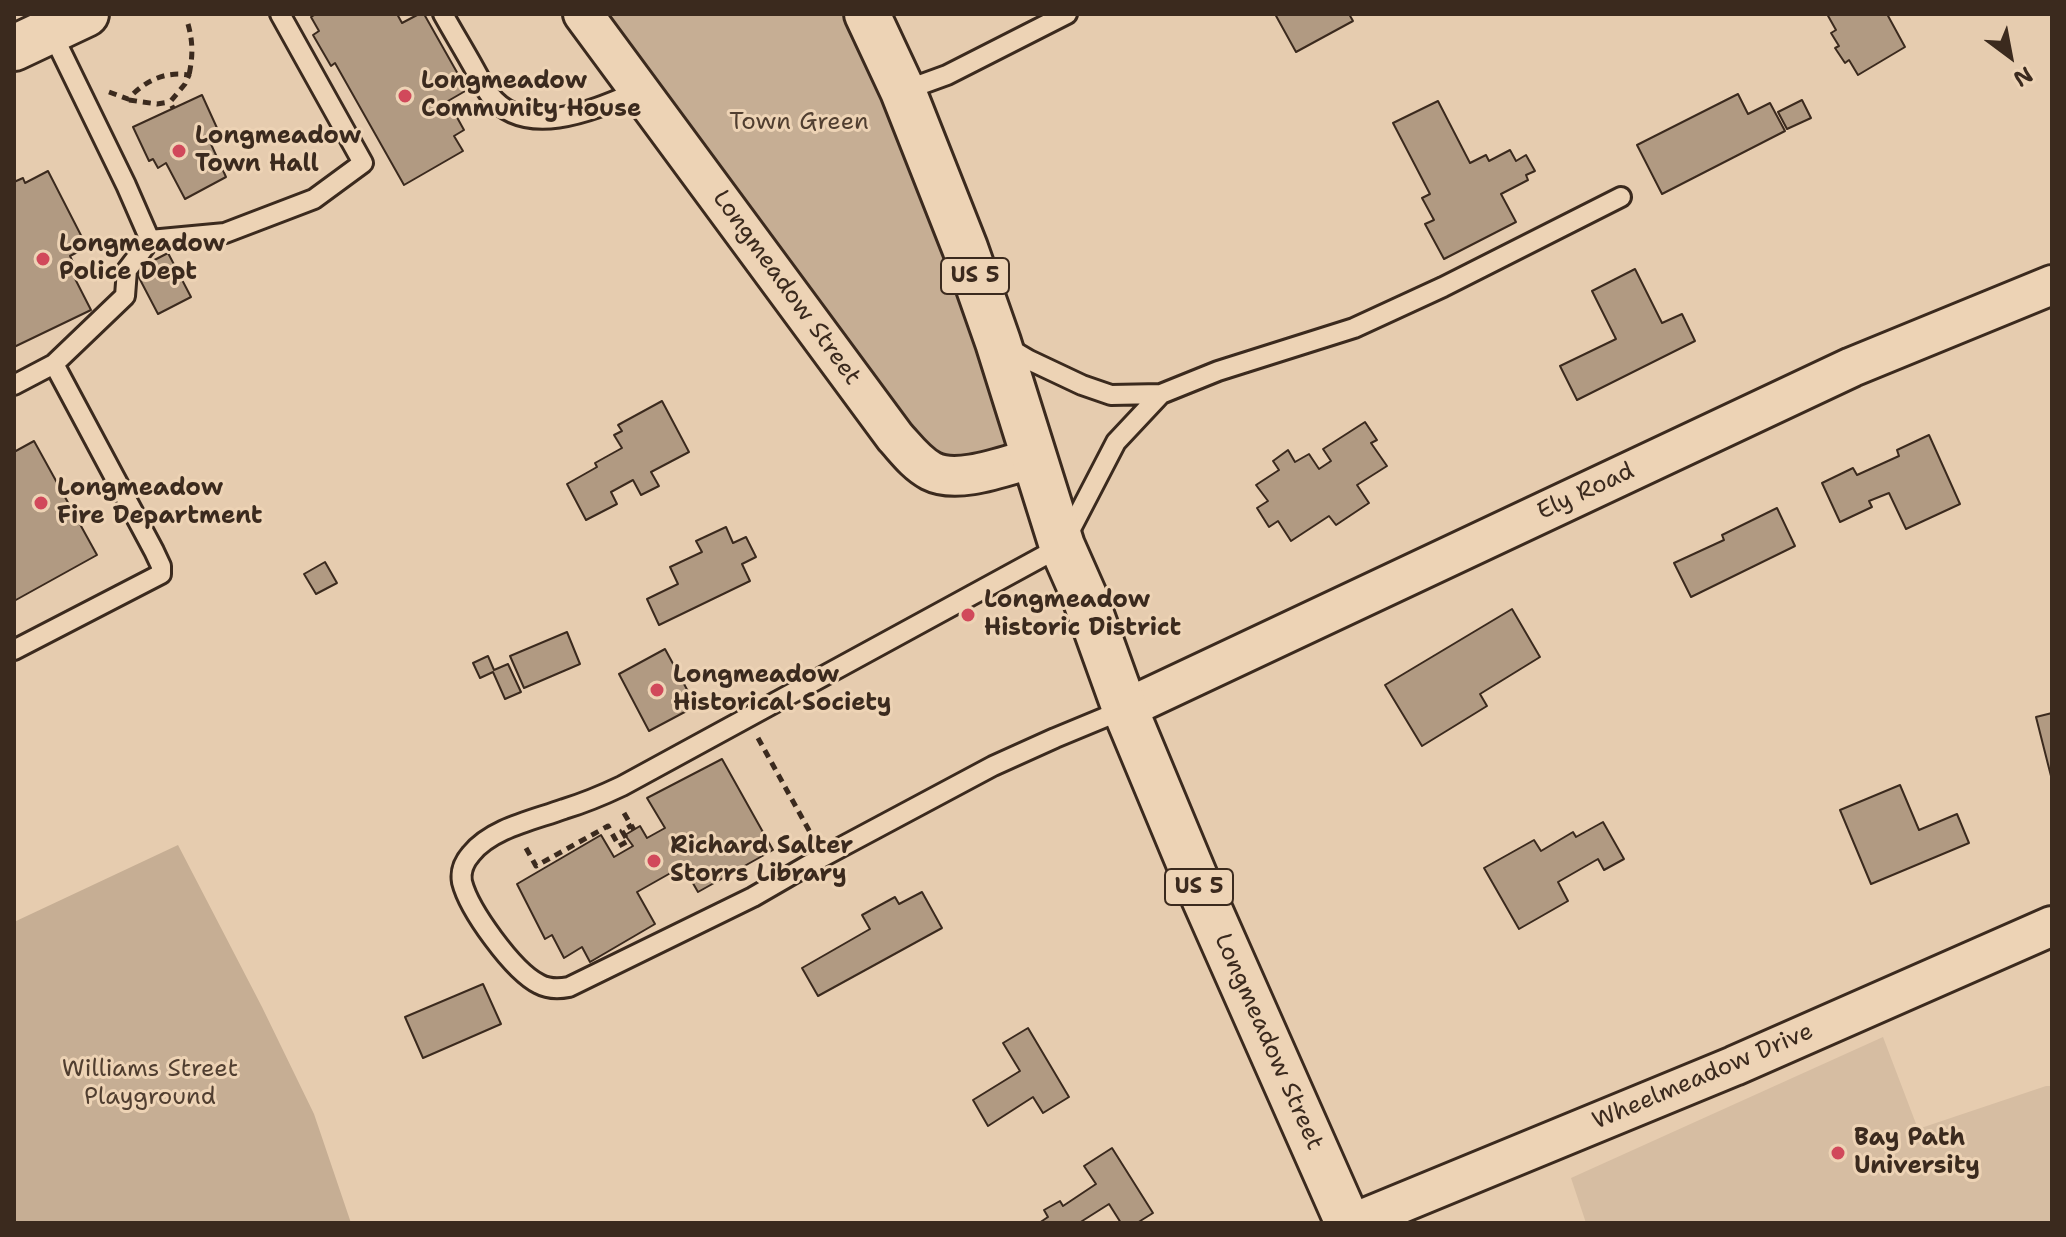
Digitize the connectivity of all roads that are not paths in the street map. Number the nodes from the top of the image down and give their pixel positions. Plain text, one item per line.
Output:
1 (280, 14) edge
2 (443, 14) edge
3 (583, 14) edge
4 (867, 14) edge
5 (1067, 14) edge
6 (51, 31) edge
7 (641, 90) junction
8 (903, 91) junction
9 (1621, 197) dead end
10 (150, 240) junction
11 (2052, 285) edge
12 (998, 342) junction
13 (54, 364) junction
14 (14, 385) edge
15 (1161, 394) junction
16 (1034, 458) junction
17 (1062, 546) junction
18 (14, 650) edge
19 (1125, 709) junction
20 (2052, 926) edge
21 (1350, 1223) edge

1 - 10 lane
2 - 7 lane
3 - 7 street, Longmeadow Street
4 - 8 main road, Longmeadow Street / US 5
5 - 8 lane
6 - 10 lane
7 - 16 street, Longmeadow Street
8 - 12 main road, Longmeadow Street / US 5
9 - 15 lane
10 - 13 lane
11 - 19 street, Ely Road
12 - 15 lane
12 - 16 main road, Longmeadow Street / US 5
13 - 14 lane
13 - 18 lane
15 - 17 lane
16 - 17 main road, Longmeadow Street / US 5
17 - 19 main road, Longmeadow Street / US 5
17 - 19 lane
19 - 21 main road, Longmeadow Street / US 5
20 - 21 street, Wheelmeadow Drive

